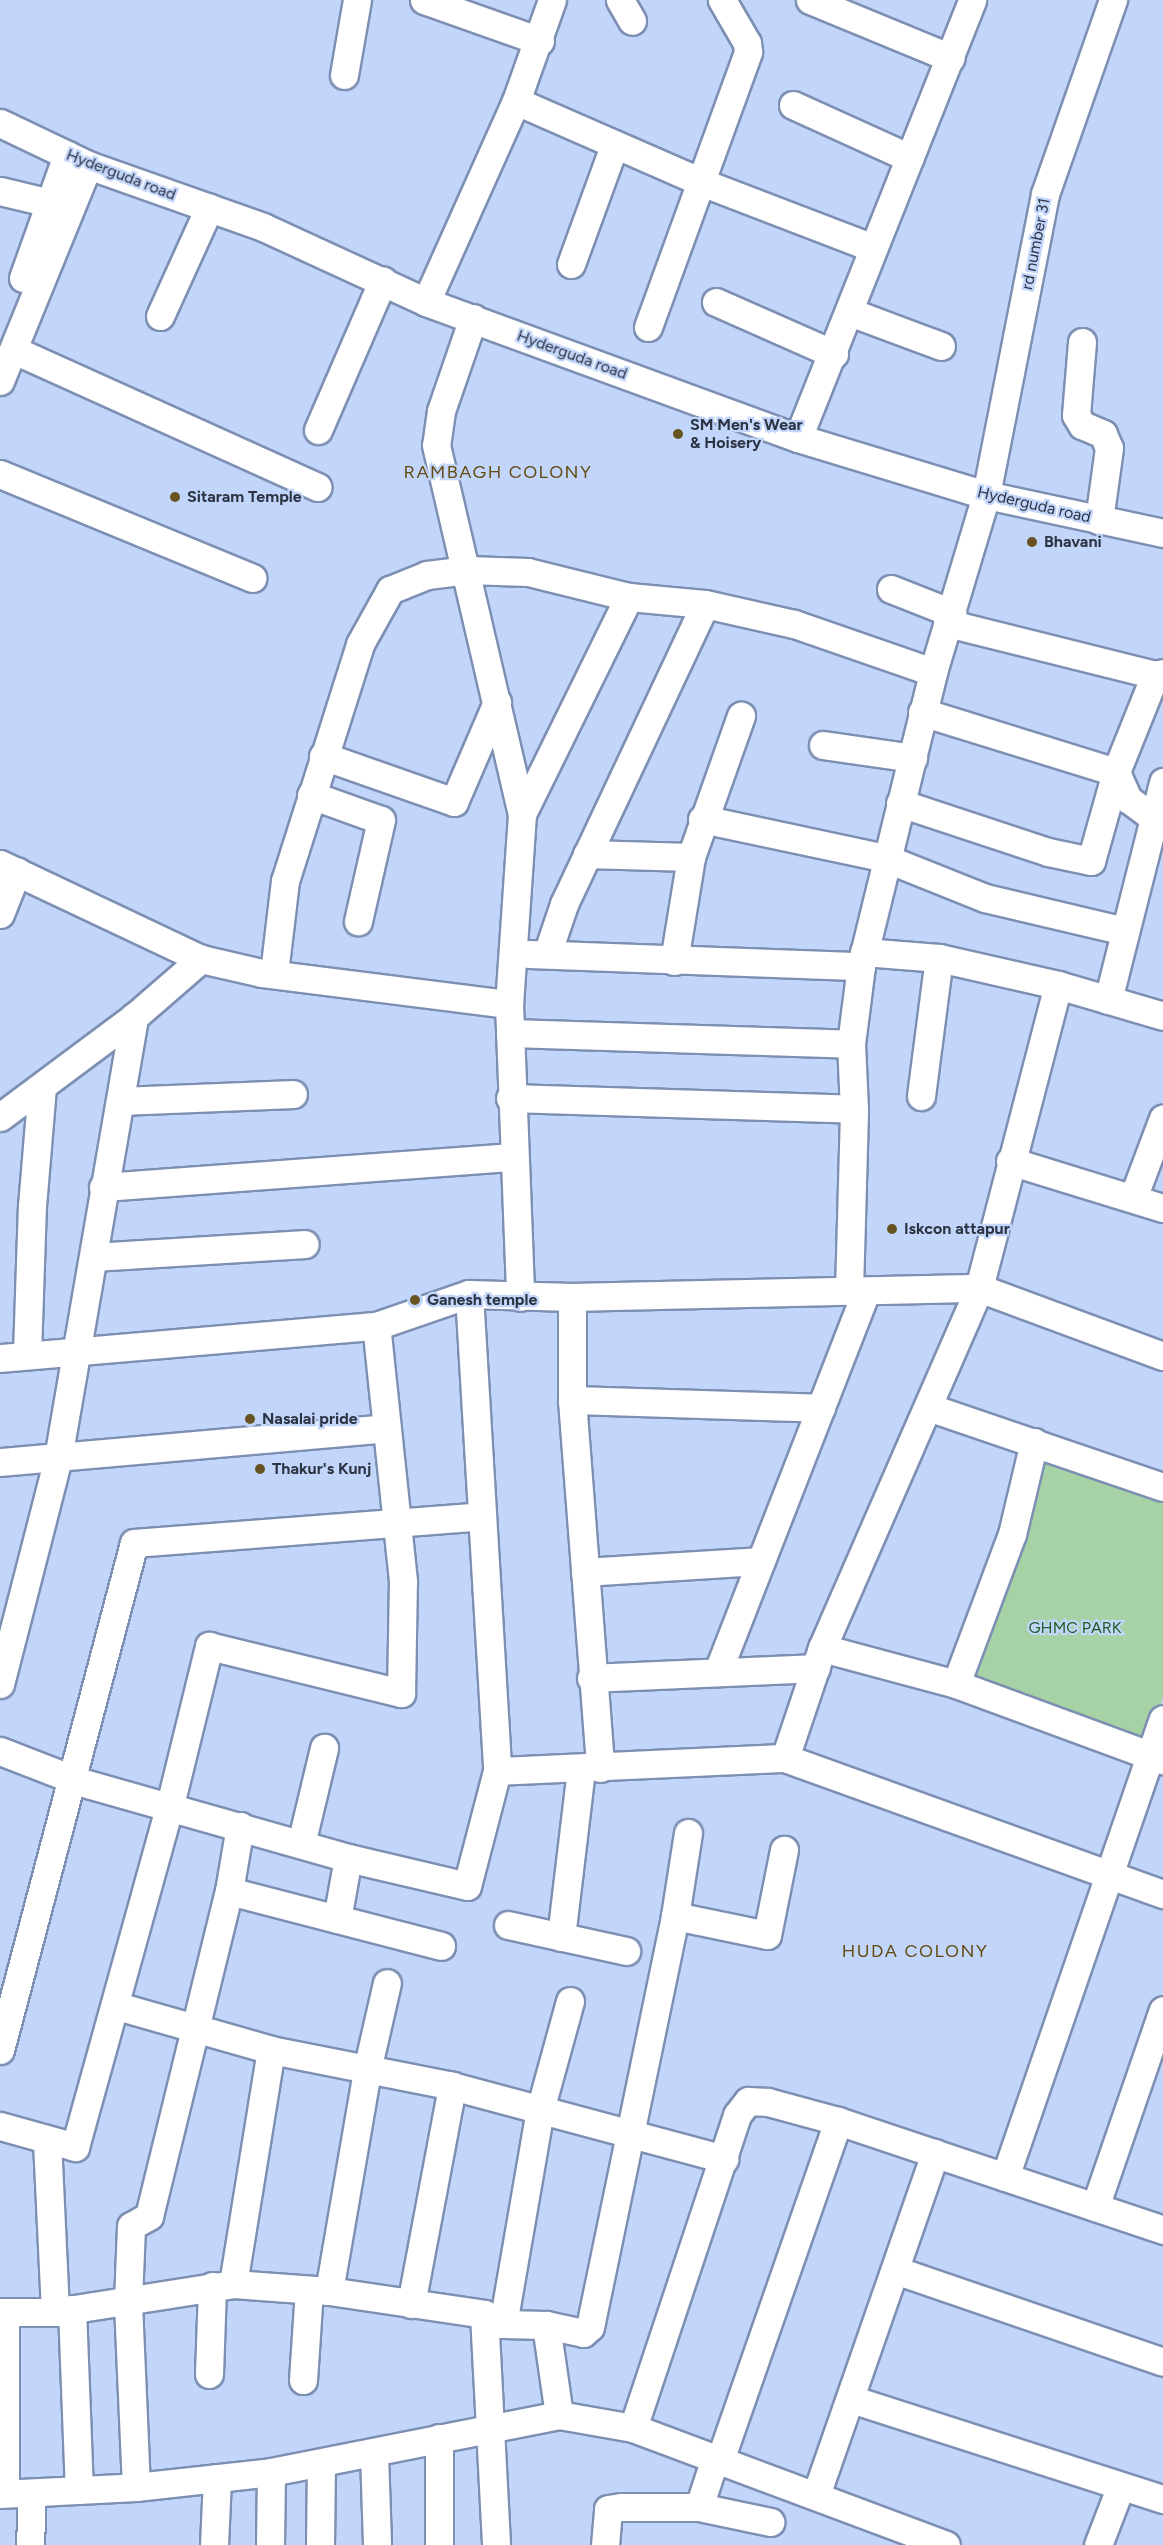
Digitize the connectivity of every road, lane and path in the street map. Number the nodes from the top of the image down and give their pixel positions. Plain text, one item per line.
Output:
1 (357, 0) edge
2 (424, 0) edge
3 (552, 0) edge
4 (722, 0) edge
5 (810, 0) edge
6 (972, 0) edge
7 (1113, 0) edge
8 (540, 41) junction
9 (951, 58) junction
10 (344, 75) dead end
11 (516, 101) junction
12 (793, 105) dead end
13 (0, 123) edge
14 (614, 146) junction
15 (910, 158) junction
16 (77, 160) junction
17 (701, 182) junction
18 (0, 191) edge
19 (50, 203) junction
20 (209, 208) junction
21 (873, 248) junction
22 (571, 264) dead end
23 (383, 280) junction
24 (426, 302) junction
25 (716, 302) dead end
26 (850, 312) junction
27 (159, 316) dead end
28 (473, 318) junction
29 (648, 327) dead end
30 (1082, 342) dead end
31 (7, 343) edge
32 (941, 346) dead end
33 (834, 354) junction
34 (0, 381) edge
35 (318, 430) dead end
36 (798, 438) junction
37 (0, 474) edge
38 (318, 487) dead end
39 (986, 495) junction
40 (1099, 520) junction
41 (1163, 533) edge
42 (466, 570) junction
43 (252, 578) dead end
44 (891, 589) dead end
45 (629, 597) junction
46 (705, 604) junction
47 (950, 618) junction
48 (933, 672) junction
49 (1159, 674) edge
50 (497, 702) junction
51 (922, 712) junction
52 (741, 716) dead end
53 (824, 745) dead end
54 (323, 756) junction
55 (913, 758) junction
56 (1116, 772) junction
57 (1163, 782) edge
58 (311, 795) junction
59 (900, 803) junction
60 (522, 814) junction
61 (702, 819) junction
62 (1158, 822) edge
63 (587, 854) junction
64 (691, 857) junction
65 (885, 858) junction
66 (9, 868) edge
67 (0, 915) edge
68 (358, 921) dead end
69 (1125, 931) junction
70 (512, 954) junction
71 (547, 954) junction
72 (201, 958) junction
73 (939, 958) junction
74 (862, 959) junction
75 (674, 961) junction
76 (274, 973) junction
77 (1058, 985) junction
78 (1108, 1000) junction
79 (509, 1004) junction
80 (1163, 1016) edge
81 (134, 1017) junction
82 (510, 1033) junction
83 (851, 1044) junction
84 (42, 1088) junction
85 (293, 1094) dead end
86 (921, 1096) dead end
87 (510, 1098) junction
88 (122, 1101) junction
89 (854, 1108) junction
90 (0, 1117) edge
91 (1163, 1118) edge
92 (513, 1157) junction
93 (1010, 1161) junction
94 (103, 1187) junction
95 (1133, 1198) junction
96 (1163, 1208) edge
97 (305, 1244) dead end
98 (94, 1257) junction
99 (979, 1288) junction
100 (857, 1291) junction
101 (470, 1294) junction
102 (520, 1297) junction
103 (572, 1297) junction
104 (376, 1326) junction
105 (76, 1351) junction
106 (27, 1354) junction
107 (1163, 1356) edge
108 (0, 1358) edge
109 (572, 1400) junction
110 (928, 1407) junction
111 (821, 1408) junction
112 (387, 1428) junction
113 (1034, 1442) junction
114 (58, 1458) junction
115 (0, 1462) edge
116 (1163, 1487) edge
117 (481, 1516) junction
118 (398, 1523) junction
119 (761, 1560) junction
120 (585, 1572) junction
121 (819, 1658) junction
122 (718, 1671) junction
123 (591, 1678) junction
124 (0, 1684) edge
125 (956, 1684) junction
126 (1163, 1719) edge
127 (324, 1748) dead end
128 (0, 1751) edge
129 (785, 1758) junction
130 (1157, 1758) edge
131 (591, 1768) junction
132 (497, 1771) junction
133 (73, 1779) junction
134 (170, 1805) junction
135 (240, 1826) junction
136 (688, 1833) dead end
137 (301, 1844) junction
138 (784, 1850) dead end
139 (348, 1858) junction
140 (1107, 1876) junction
141 (229, 1891) junction
142 (1163, 1894) edge
143 (675, 1916) junction
144 (337, 1920) junction
145 (508, 1925) dead end
146 (561, 1937) junction
147 (441, 1946) dead end
148 (626, 1951) dead end
149 (387, 1983) dead end
150 (570, 2001) dead end
151 (117, 2006) junction
152 (1163, 2010) edge
153 (192, 2028) junction
154 (0, 2050) edge
155 (271, 2050) junction
156 (367, 2070) junction
157 (452, 2086) junction
158 (540, 2110) junction
159 (838, 2121) junction
160 (0, 2126) edge
161 (628, 2131) junction
162 (46, 2141) junction
163 (935, 2153) junction
164 (724, 2159) junction
165 (1005, 2177) junction
166 (1095, 2207) junction
167 (1163, 2230) edge
168 (895, 2271) junction
169 (222, 2285) junction
170 (319, 2290) junction
171 (128, 2301) junction
172 (411, 2304) junction
173 (64, 2310) junction
174 (2, 2312) edge
175 (494, 2319) junction
176 (546, 2325) junction
177 (1163, 2362) edge
178 (209, 2374) dead end
179 (303, 2380) dead end
180 (851, 2399) junction
181 (559, 2415) junction
182 (633, 2428) junction
183 (493, 2429) junction
184 (438, 2438) junction
185 (374, 2453) junction
186 (717, 2459) junction
187 (321, 2463) junction
188 (271, 2472) junction
189 (217, 2478) junction
190 (136, 2487) junction
191 (1120, 2488) junction
192 (79, 2490) junction
193 (3, 2493) edge
194 (32, 2494) junction
195 (816, 2495) junction
196 (1163, 2499) edge
197 (699, 2507) junction
198 (770, 2522) dead end
199 (908, 2538) edge
200 (30, 2545) edge
201 (214, 2545) edge
202 (270, 2545) edge
203 (320, 2545) edge
204 (376, 2545) edge
205 (439, 2545) edge
206 (496, 2545) edge
207 (604, 2545) edge
208 (946, 2545) edge
209 (1098, 2545) edge

1 - 10 street
2 - 8 street
3 - 8 street
4 - 17 street
5 - 9 street
6 - 9 street
7 - 39 street, rd number 31
8 - 11 street
9 - 15 street
11 - 14 street
11 - 24 street
12 - 15 street
13 - 16 street, Hyderguda road
14 - 17 street
14 - 22 street
15 - 21 street
16 - 19 street
16 - 20 street, Hyderguda road
16 - 31 street
17 - 21 street
17 - 29 street
18 - 19 street
19 - 31 street
20 - 23 street, Hyderguda road
20 - 27 street
21 - 26 street
23 - 24 street, Hyderguda road
23 - 35 street
24 - 28 street, Hyderguda road
25 - 33 street
26 - 32 street
26 - 33 street
28 - 36 street, Hyderguda road
28 - 42 street
30 - 40 street
31 - 34 street
31 - 38 street
33 - 36 street
36 - 39 street, Hyderguda road
37 - 43 street
39 - 40 street, Hyderguda road
39 - 47 street, rd number 31
40 - 41 street, Hyderguda road
42 - 45 street
42 - 50 street
42 - 54 street
44 - 47 street
45 - 46 street
45 - 60 street
46 - 48 street
46 - 63 street
47 - 48 street, rd number 31
47 - 49 street
48 - 51 street, rd number 31
49 - 56 street
50 - 54 street
50 - 60 street
51 - 55 street, rd number 31
51 - 56 street
52 - 61 street
53 - 55 street
54 - 58 street
55 - 59 street, rd number 31
56 - 59 street
56 - 62 street
57 - 62 street
58 - 68 street
58 - 76 street
59 - 65 street, rd number 31
60 - 70 street
61 - 64 street
61 - 65 street
62 - 69 street
63 - 64 street
63 - 71 street
64 - 75 street
65 - 69 street
65 - 74 street, rd number 31
66 - 67 street
66 - 72 street
69 - 78 street
70 - 71 street
70 - 79 street
71 - 75 street
72 - 76 street
72 - 81 street
73 - 74 street
73 - 77 street
73 - 86 street
74 - 75 street
74 - 83 street, rd number 31
76 - 79 street
77 - 78 street
77 - 93 street
78 - 80 street
79 - 82 street
81 - 84 street
81 - 88 street
82 - 83 street
82 - 87 street
83 - 89 street, rd number 31
84 - 90 street
84 - 106 street
85 - 88 street
87 - 89 street
87 - 92 street
88 - 94 street
89 - 100 street, rd number 31
91 - 95 street
92 - 94 street
92 - 102 street
93 - 95 street
93 - 99 street
94 - 98 street
95 - 96 street
97 - 98 street
98 - 105 street
99 - 100 street
99 - 107 street
99 - 110 street
100 - 103 street
100 - 111 street, rd number 31
101 - 102 street
101 - 104 street
101 - 117 street
102 - 103 street
103 - 109 street
104 - 105 street
104 - 112 street
105 - 106 street
105 - 114 street
106 - 108 street
109 - 111 street
109 - 120 street
110 - 113 street
110 - 121 street
111 - 119 street, rd number 31
112 - 114 street
112 - 118 street
113 - 116 street
113 - 125 street
114 - 115 street
114 - 124 street
117 - 118 street
117 - 132 street
118 - 133 street
118 - 134 street
119 - 120 street
119 - 122 street, rd number 31
120 - 123 street
121 - 122 street
121 - 125 street
121 - 129 street
122 - 123 street
123 - 131 street
125 - 130 street
126 - 130 street
127 - 137 street
128 - 133 street
129 - 131 street
129 - 140 street
130 - 140 street
131 - 132 street
131 - 146 street
132 - 139 street
133 - 134 street
133 - 154 street
134 - 135 street
134 - 151 street
135 - 137 street
135 - 141 street
136 - 143 street
137 - 139 street
138 - 143 street
139 - 144 street
140 - 142 street
140 - 165 street
141 - 144 street
141 - 153 street
143 - 161 street
144 - 147 street
145 - 146 street
146 - 148 street
149 - 156 street
150 - 158 street
151 - 153 street
151 - 162 street
152 - 166 street
153 - 155 street
153 - 171 street
155 - 156 street
155 - 169 street
156 - 157 street
156 - 170 street
157 - 158 street
157 - 172 street
158 - 161 street
158 - 175 street
159 - 163 street
159 - 164 street
159 - 186 street
160 - 162 street
161 - 164 street
161 - 176 street
162 - 173 street
163 - 165 street
163 - 168 street
164 - 182 street
165 - 166 street
166 - 167 street
168 - 177 street
168 - 180 street
169 - 170 street
169 - 171 street
169 - 178 street
170 - 172 street
170 - 179 street
171 - 173 street
171 - 190 street
172 - 175 street
173 - 174 street
173 - 192 street
174 - 193 street
175 - 176 street
175 - 183 street
176 - 181 street
180 - 191 street
180 - 195 street
181 - 182 street
181 - 183 street
182 - 186 street
183 - 184 street
183 - 206 street
184 - 185 street
184 - 205 street
185 - 187 street
185 - 204 street
186 - 195 street
186 - 197 street
187 - 188 street
187 - 203 street
188 - 189 street
188 - 202 street
189 - 190 street
189 - 201 street
190 - 192 street
191 - 196 street
191 - 209 street
192 - 194 street
193 - 194 street
194 - 200 street
195 - 199 street
197 - 198 street
197 - 207 street
199 - 208 street

